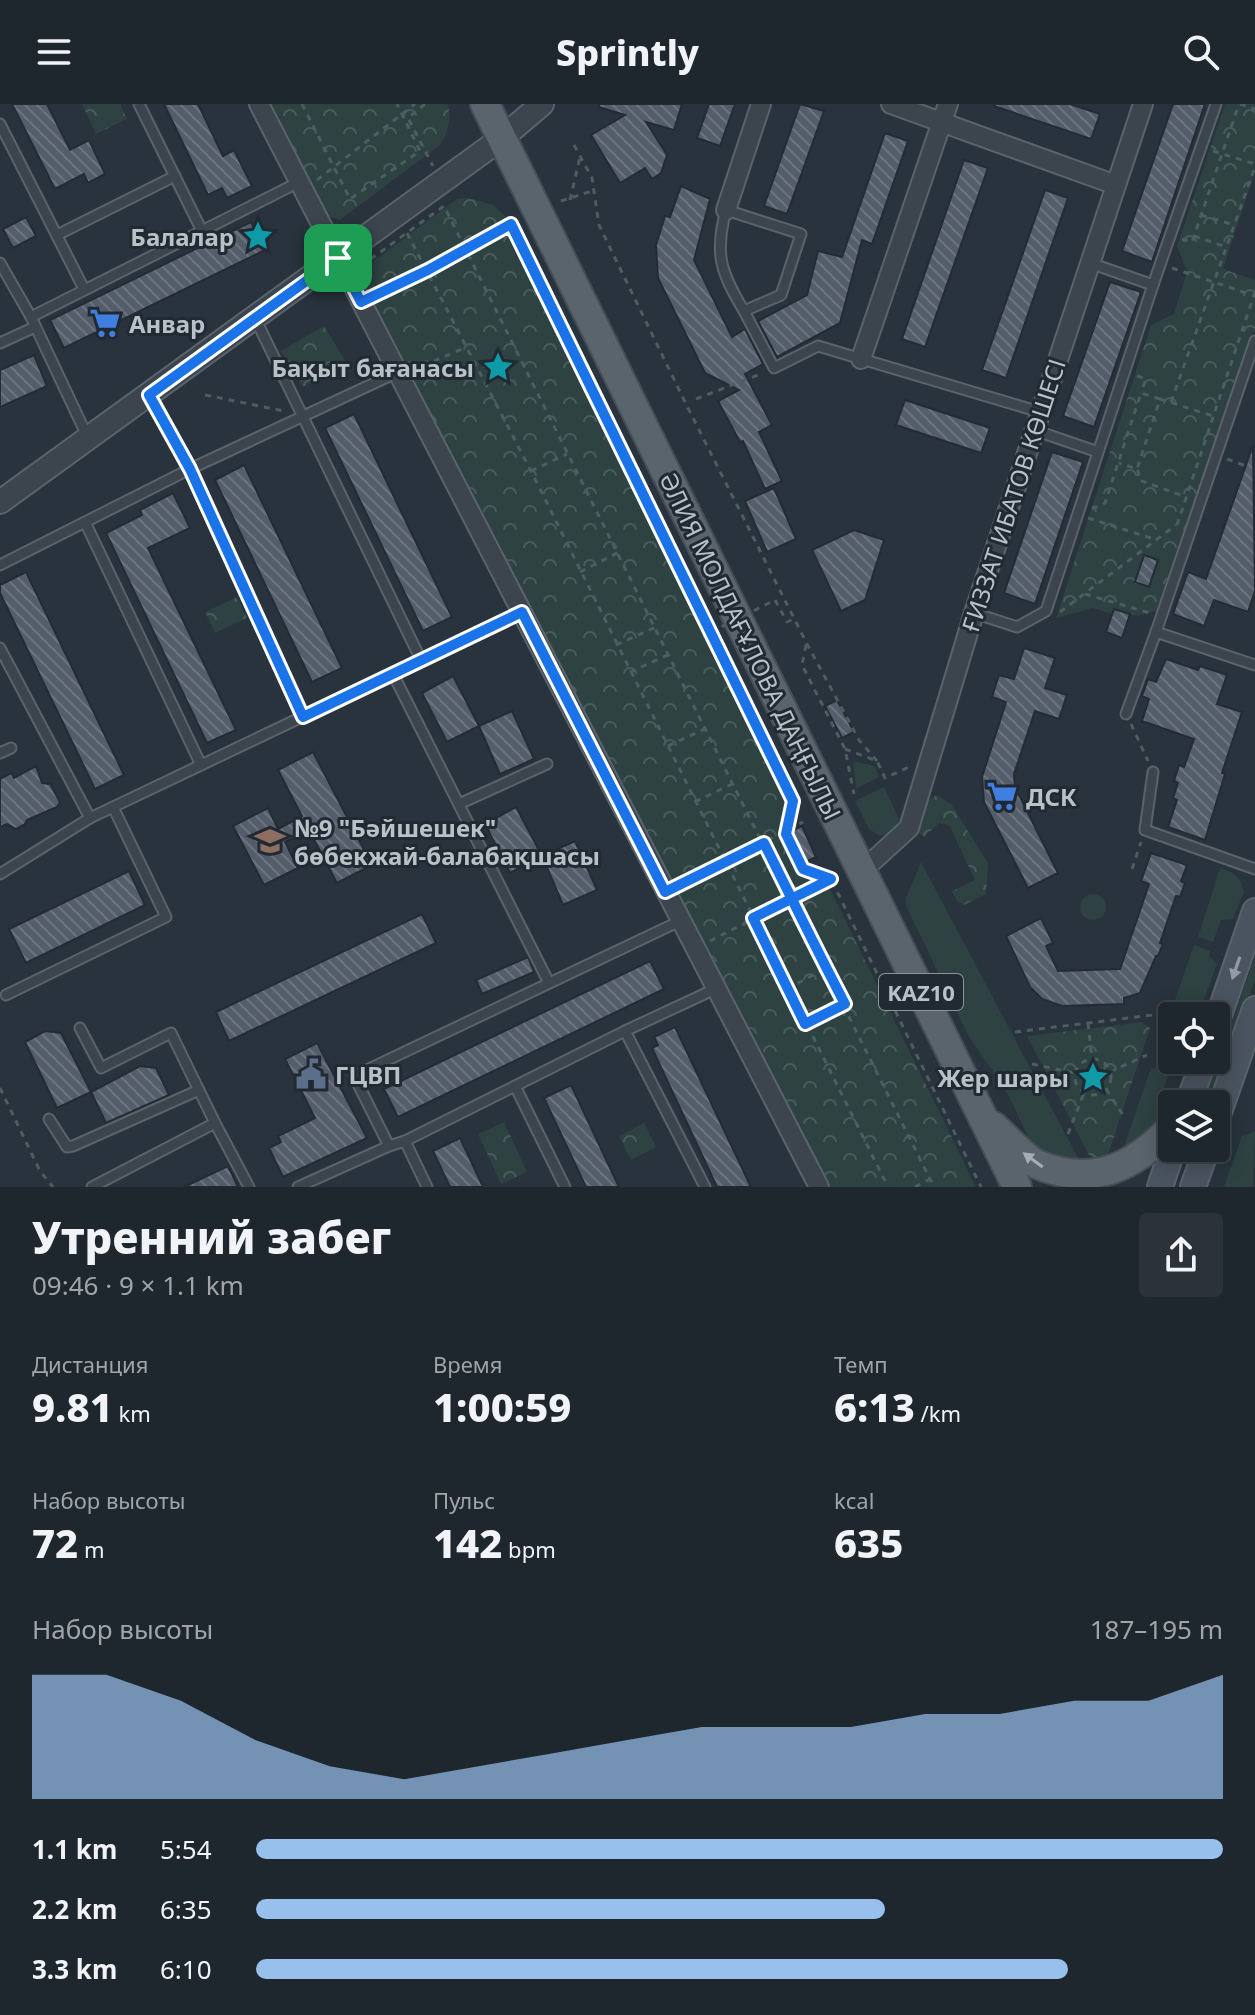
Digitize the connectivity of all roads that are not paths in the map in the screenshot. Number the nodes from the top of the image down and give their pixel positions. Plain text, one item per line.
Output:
1 (139, 104) edge
2 (259, 104) edge
3 (485, 104) edge
4 (542, 104) edge
5 (761, 104) edge
6 (891, 104) edge
7 (948, 104) edge
8 (1143, 104) edge
9 (1216, 104) edge
10 (941, 122) junction
11 (0, 124) edge
12 (502, 138) junction
13 (175, 176) junction
14 (1116, 185) junction
15 (301, 186) junction
16 (726, 210) junction
17 (202, 231) junction
18 (57, 235) junction
19 (0, 263) edge
20 (1090, 263) junction
21 (342, 267) junction
22 (1153, 285) junction
23 (84, 289) junction
24 (744, 311) junction
25 (255, 318) junction
26 (33, 322) junction
27 (1255, 341) edge
28 (0, 343) edge
29 (861, 359) junction
30 (396, 369) junction
31 (149, 395) junction
32 (1040, 412) junction
33 (304, 415) junction
34 (1034, 430) junction
35 (88, 438) junction
36 (1098, 452) junction
37 (190, 469) junction
38 (0, 502) edge
39 (85, 522) junction
40 (0, 565) edge
41 (522, 612) junction
42 (974, 613) junction
43 (1156, 632) junction
44 (0, 648) edge
45 (421, 660) junction
46 (1255, 665) edge
47 (393, 674) junction
48 (1126, 714) road end
49 (303, 717) junction
50 (11, 748) dead end
51 (0, 753) edge
52 (547, 764) dead end
53 (201, 765) junction
54 (1153, 772) road end
55 (459, 804) junction
56 (113, 807) junction
57 (90, 818) junction
58 (1255, 869) edge
59 (862, 871) junction
60 (0, 874) edge
61 (1255, 911) edge
62 (680, 921) junction
63 (549, 983) junction
64 (715, 989) junction
65 (6, 995) dead end
66 (1224, 1002) edge
67 (1255, 1009) edge
68 (80, 1028) dead end
69 (625, 1031) junction
70 (1250, 1037) edge
71 (515, 1086) junction
72 (199, 1090) junction
73 (1229, 1090) edge
74 (980, 1113) junction
75 (49, 1119) dead end
76 (215, 1123) junction
77 (1158, 1139) edge
78 (405, 1141) junction
79 (389, 1146) junction
80 (1168, 1162) edge
81 (1202, 1162) edge
82 (92, 1187) edge
83 (249, 1187) edge
84 (298, 1187) edge
85 (427, 1187) edge
86 (565, 1187) edge
87 (705, 1187) edge
88 (819, 1187) edge
89 (1017, 1187) edge
90 (1160, 1187) edge
91 (1193, 1187) edge

1 - 13 lane
2 - 15 street
3 - 12 main road, ӘЛИЯ МОЛДАҒҰЛОВА ДАҢҒЫЛЫ / KAZ10
4 - 12 street
5 - 16 street
6 - 10 street
7 - 10 street
8 - 14 street, ҒИЗЗАТ ИБАТОВ КӨШЕСІ
9 - 22 lane
10 - 14 street
10 - 29 street
11 - 18 lane
12 - 21 street
12 - 59 main road, ӘЛИЯ МОЛДАҒҰЛОВА ДАҢҒЫЛЫ / KAZ10
13 - 17 lane
13 - 18 lane
14 - 20 street, ҒИЗЗАТ ИБАТОВ КӨШЕСІ
15 - 17 lane
15 - 21 street
16 - 24 lane
16 - 24 lane
17 - 23 lane
18 - 23 lane
19 - 26 lane
20 - 22 lane
20 - 32 street, ҒИЗЗАТ ИБАТОВ КӨШЕСІ
21 - 25 street
21 - 30 street
22 - 36 lane
23 - 26 lane
24 - 29 lane
25 - 31 street
25 - 33 lane
26 - 28 lane
26 - 35 lane
27 - 43 lane
29 - 32 lane
30 - 33 lane
30 - 41 street
31 - 35 street
31 - 37 lane
32 - 34 street, ҒИЗЗАТ ИБАТОВ КӨШЕСІ
33 - 37 lane
33 - 45 lane
34 - 36 lane
34 - 42 street, ҒИЗЗАТ ИБАТОВ КӨШЕСІ
35 - 38 street
36 - 42 lane
37 - 39 lane
37 - 49 lane
39 - 40 lane
39 - 53 lane
41 - 45 lane
41 - 62 street
42 - 59 street, ҒИЗЗАТ ИБАТОВ КӨШЕСІ
43 - 46 lane
43 - 48 lane
44 - 57 lane
45 - 47 lane
47 - 49 lane
47 - 55 lane
49 - 53 lane
50 - 51 lane
52 - 55 lane
53 - 56 lane
54 - 58 lane
55 - 63 lane
56 - 57 lane
56 - 65 lane
57 - 60 lane
59 - 74 main road, ӘЛИЯ МОЛДАҒҰЛОВА ДАҢҒЫЛЫ / KAZ10
61 -> 66 main road
62 - 63 lane
62 - 64 street
63 - 79 lane
64 - 69 lane
64 - 88 street
67 - 70 main road
68 - 72 lane
69 - 71 lane
69 - 87 lane
70 - 73 main road
71 - 78 lane
71 - 86 lane
72 - 75 lane
72 - 76 lane
77 -> 74 main road
74 - 89 main road, ӘЛИЯ МОЛДАҒҰЛОВА ДАҢҒЫЛЫ / KAZ10
76 - 82 lane
76 - 83 lane
78 - 79 lane
78 - 85 lane
79 - 84 lane
80 - 90 main road
81 - 91 main road

